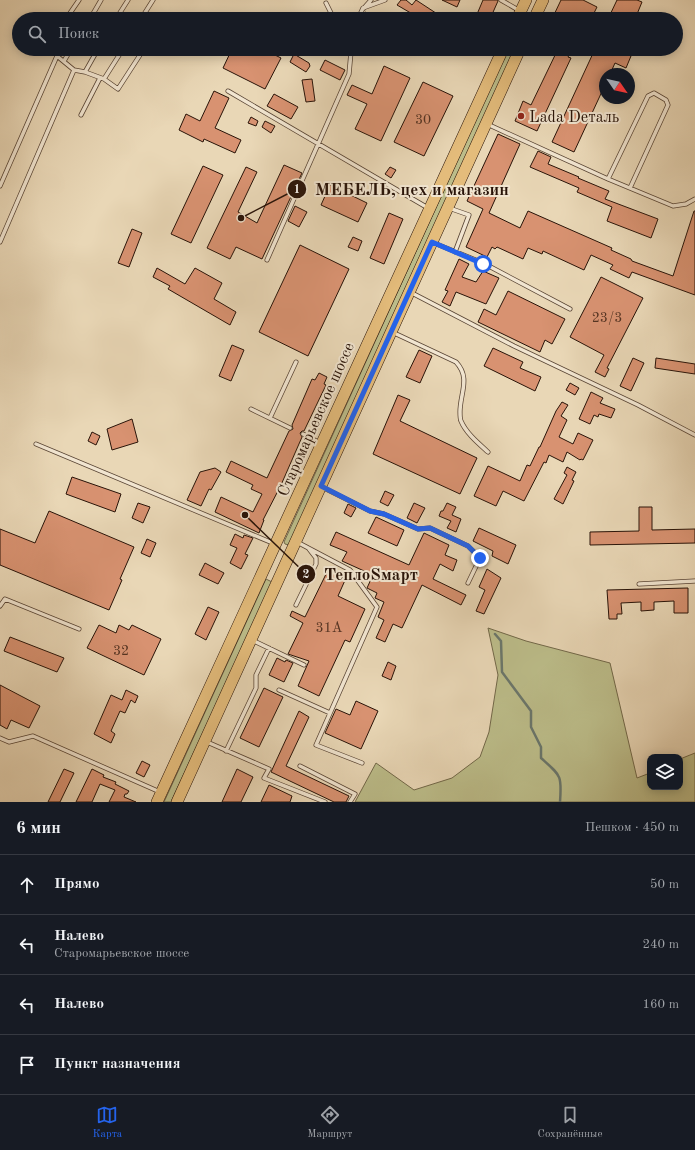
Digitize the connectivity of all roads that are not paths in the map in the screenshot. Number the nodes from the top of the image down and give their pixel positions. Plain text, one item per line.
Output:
1 (79, 0) edge
2 (101, 0) edge
3 (128, 0) edge
4 (153, 0) edge
5 (372, 0) edge
6 (385, 0) edge
7 (501, 0) edge
8 (526, 0) edge
9 (543, 0) edge
10 (326, 4) dead end
11 (363, 8) junction
12 (71, 12) edge
13 (94, 12) edge
14 (120, 12) edge
15 (145, 12) edge
16 (330, 12) edge
17 (361, 12) edge
18 (515, 12) edge
19 (520, 12) edge
20 (537, 12) edge
21 (57, 56) joint
22 (67, 56) edge
23 (94, 56) edge
24 (118, 56) edge
25 (139, 56) edge
26 (351, 56) edge
27 (500, 56) edge
28 (517, 56) edge
29 (64, 61) junction
30 (74, 70) junction
31 (85, 72) junction
32 (102, 78) junction
33 (228, 91) dead end
34 (81, 115) dead end
35 (486, 124) junction
36 (318, 145) junction
37 (608, 179) junction
38 (0, 186) edge
39 (630, 188) junction
40 (695, 199) edge
41 (448, 207) junction
42 (429, 209) junction
43 (0, 242) edge
44 (432, 242) junction
45 (455, 252) junction
46 (267, 260) dead end
47 (409, 291) junction
48 (570, 309) dead end
49 (391, 331) junction
50 (296, 362) dead end
51 (252, 409) dead end
52 (270, 418) junction
53 (290, 428) dead end
54 (303, 434) dead end
55 (695, 434) edge
56 (321, 443) junction
57 (36, 444) dead end
58 (488, 452) dead end
59 (321, 486) junction
60 (296, 541) junction
61 (276, 545) junction
62 (307, 546) junction
63 (270, 558) junction
64 (285, 564) junction
65 (695, 581) edge
66 (468, 583) dead end
67 (640, 584) dead end
68 (296, 605) dead end
69 (0, 606) edge
70 (79, 629) dead end
71 (251, 640) junction
72 (269, 648) junction
73 (304, 665) dead end
74 (279, 690) dead end
75 (330, 712) junction
76 (0, 738) edge
77 (205, 741) junction
78 (226, 750) junction
79 (362, 763) dead end
80 (300, 766) dead end
81 (159, 797) edge
82 (178, 802) edge
83 (325, 802) edge
84 (350, 802) edge

1 - 12 lane
2 - 13 lane
3 - 14 lane
4 - 15 lane
5 - 11 lane
6 - 11 lane
7 - 18 lane
8 - 19 main road
9 - 20 main road
10 - 16 lane
11 - 17 lane
21 - 29 lane
21 - 38 lane
22 - 29 lane
23 - 31 lane
24 - 32 lane
25 - 32 lane
26 - 36 lane
27 - 42 main road, Старомарьевское шоссе
28 - 35 main road, Старомарьевское шоссе
29 - 30 lane
30 - 31 lane
30 - 43 lane
31 - 32 lane
32 - 34 lane
33 - 36 lane
35 - 37 lane
35 - 41 main road, Старомарьевское шоссе
36 - 42 lane
36 - 46 lane
37 - 39 lane
37 - 39 lane
39 - 40 lane
41 - 44 main road, Старомарьевское шоссе
41 - 45 lane
42 - 56 main road, Старомарьевское шоссе
44 - 45 lane
44 - 47 main road, Старомарьевское шоссе
45 - 48 lane
47 - 49 main road, Старомарьевское шоссе
47 - 55 lane
49 - 58 lane
49 - 59 main road, Старомарьевское шоссе
50 - 52 lane
51 - 52 lane
52 - 53 lane
54 - 56 lane
56 - 61 main road, Старомарьевское шоссе
57 - 61 lane
59 - 60 main road, Старомарьевское шоссе
59 - 66 lane
60 - 62 lane
60 - 64 main road, Старомарьевское шоссе
61 - 63 main road, Старомарьевское шоссе
62 - 68 lane
62 - 75 lane
63 - 64 main road
63 - 81 main road, Старомарьевское шоссе
64 - 71 main road, Старомарьевское шоссе
65 - 67 lane
69 - 70 lane
71 - 72 lane
71 - 77 main road, Старомарьевское шоссе
72 - 73 lane
72 - 78 lane
74 - 75 lane
75 - 79 lane
76 - 81 lane
77 - 78 lane
77 - 82 main road, Старомарьевское шоссе
78 - 83 lane
80 - 84 lane

